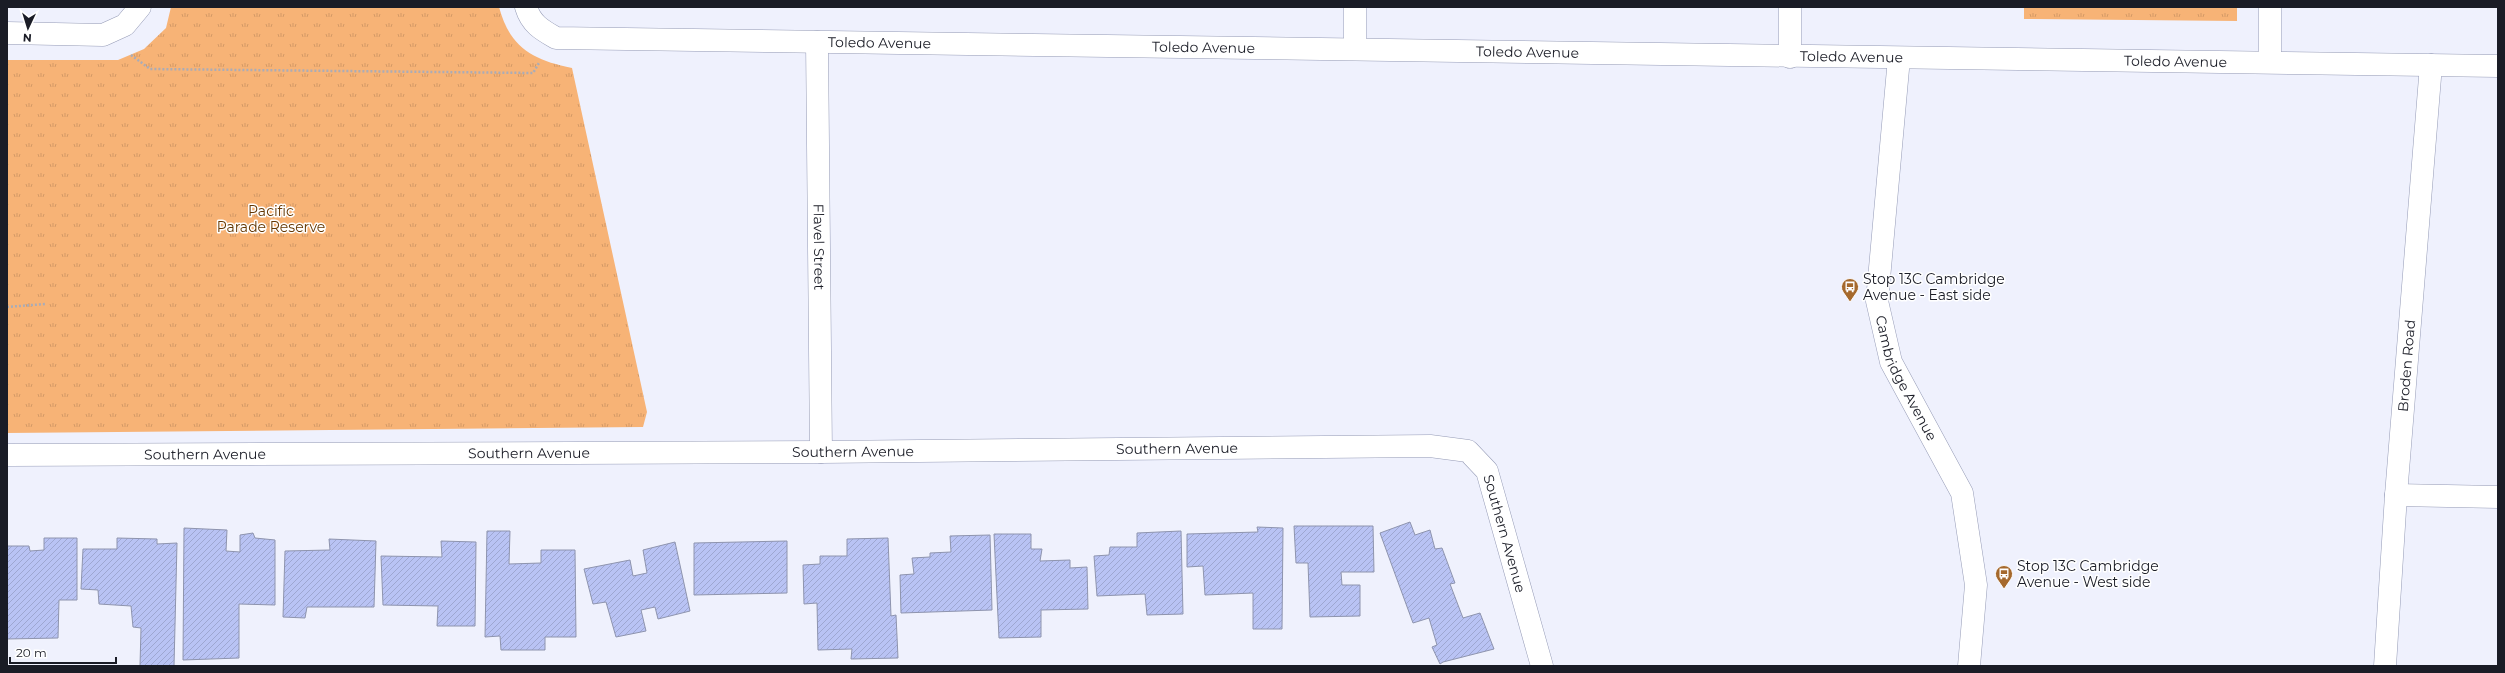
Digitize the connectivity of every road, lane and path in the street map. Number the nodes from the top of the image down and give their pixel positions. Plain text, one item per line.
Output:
1 (526, 7) edge
2 (1355, 7) edge
3 (1790, 7) edge
4 (2270, 7) edge
5 (139, 10) edge
6 (7, 33) edge
7 (103, 35) junction
8 (556, 38) junction
9 (818, 42) junction
10 (1355, 49) junction
11 (1790, 57) junction
12 (1899, 58) junction
13 (2270, 62) junction
14 (2431, 65) junction
15 (2498, 66) edge
16 (45, 304) dead end
17 (7, 307) edge
18 (821, 452) junction
19 (7, 455) edge
20 (2396, 495) junction
21 (2498, 497) edge
22 (1542, 666) edge
23 (1969, 666) edge
24 (2385, 666) edge

1 - 8 street
2 - 10 street
3 - 11 street
4 - 13 street
5 - 7 street
6 - 7 street
7 - 8 path
8 - 9 street, Toledo Avenue
9 - 10 street, Toledo Avenue
9 - 18 street, Flavel Street
10 - 11 street, Toledo Avenue
11 - 12 street, Toledo Avenue
12 - 13 street, Toledo Avenue
12 - 23 street, Cambridge Avenue
13 - 14 street, Toledo Avenue
14 - 15 street, Toledo Avenue
14 - 20 street, Broden Road
16 - 17 path
18 - 19 street, Southern Avenue
18 - 22 street, Southern Avenue
20 - 21 street
20 - 24 street, Broden Road

